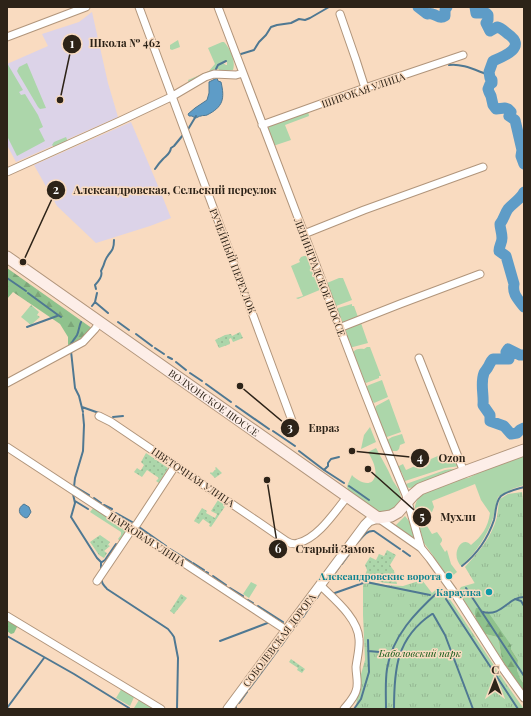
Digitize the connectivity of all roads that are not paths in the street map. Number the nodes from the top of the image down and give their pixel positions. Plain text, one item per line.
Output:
1 (86, 7) edge
2 (138, 7) edge
3 (218, 7) edge
4 (340, 14) dead end
5 (7, 37) edge
6 (463, 55) dead end
7 (243, 73) junction
8 (365, 88) junction
9 (171, 97) junction
10 (262, 125) junction
11 (483, 167) dead end
12 (7, 172) edge
13 (304, 234) junction
14 (7, 257) edge
15 (480, 274) dead end
16 (100, 322) junction
17 (340, 328) junction
18 (419, 358) dead end
19 (7, 383) edge
20 (99, 416) dead end
21 (294, 426) dead end
22 (7, 447) edge
23 (524, 450) edge
24 (175, 466) junction
25 (464, 472) junction
26 (347, 497) junction
27 (407, 501) junction
28 (378, 518) junction
29 (132, 529) junction
30 (421, 548) junction
31 (97, 581) dead end
32 (320, 585) junction
33 (7, 616) edge
34 (286, 630) junction
35 (524, 698) edge
36 (161, 709) edge
37 (228, 709) edge
38 (344, 709) edge

1 - 5 street
2 - 9 street, РУЧЕЙНЫЙ ПЕРЕУЛОК
3 - 7 street, ЛЕНИНГРАДСКОЕ ШОССЕ
4 - 8 street
6 - 8 street, ШИРОКАЯ УЛИЦА
7 - 9 street
7 - 10 street, ЛЕНИНГРАДСКОЕ ШОССЕ
8 - 10 street, ШИРОКАЯ УЛИЦА
9 - 12 street
9 - 21 street, РУЧЕЙНЫЙ ПЕРЕУЛОК
10 - 13 street, ЛЕНИНГРАДСКОЕ ШОССЕ
11 - 13 street
13 - 17 street, ЛЕНИНГРАДСКОЕ ШОССЕ
14 - 16 main road, ВОЛХОНСКОЕ ШОССЕ
15 - 17 street
16 - 19 street
16 - 26 main road, ВОЛХОНСКОЕ ШОССЕ
17 - 27 street, ЛЕНИНГРАДСКОЕ ШОССЕ
18 - 25 street
20 - 24 street, ЦВЕТОЧНАЯ УЛИЦА
22 - 29 street, ПАРКОВАЯ УЛИЦА
23 - 25 main road
24 - 26 street, ЦВЕТОЧНАЯ УЛИЦА
24 - 29 street
25 - 27 main road
26 - 28 main road, ВОЛХОНСКОЕ ШОССЕ
27 - 28 main road
27 - 30 street, ЛЕНИНГРАДСКОЕ ШОССЕ
28 - 30 street, ВОЛХОНСКОЕ ШОССЕ
28 - 32 street, СОБОЛЕВСКАЯ ДОРОГА
29 - 31 street
29 - 34 street, ПАРКОВАЯ УЛИЦА
30 - 35 street
32 - 34 street, СОБОЛЕВСКАЯ ДОРОГА
32 - 38 street
33 - 36 street
34 - 37 street, СОБОЛЕВСКАЯ ДОРОГА

